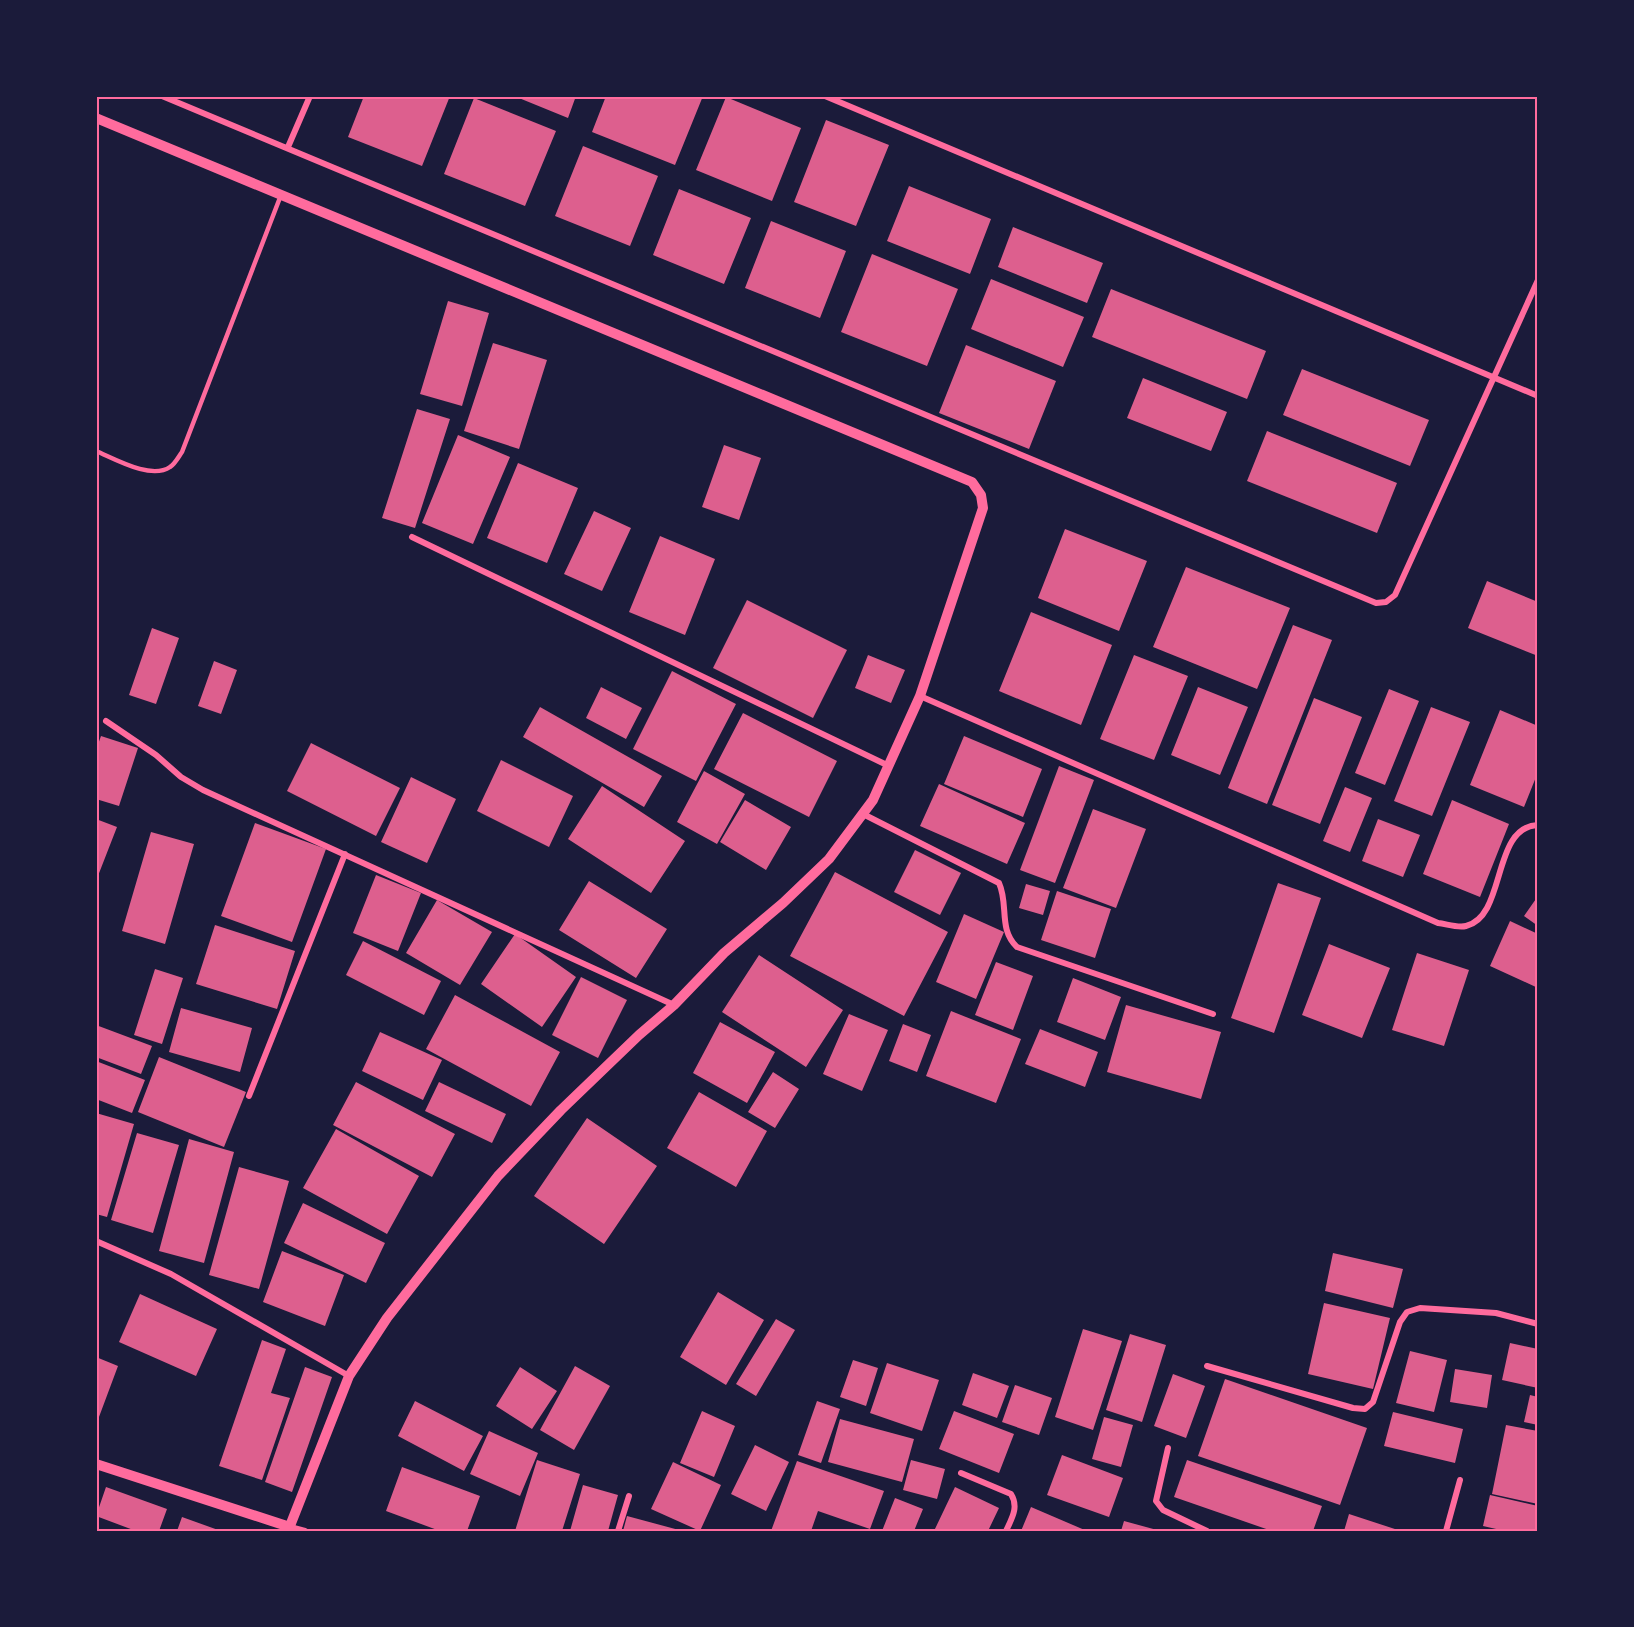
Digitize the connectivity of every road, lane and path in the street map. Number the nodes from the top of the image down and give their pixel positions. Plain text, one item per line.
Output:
1 (162, 96) edge
2 (310, 96) edge
3 (825, 96) edge
4 (96, 118) edge
5 (288, 147) junction
6 (281, 195) junction
7 (1538, 280) edge
8 (1495, 378) junction
9 (1538, 396) edge
10 (96, 451) edge
11 (412, 537) dead end
12 (920, 696) junction
13 (106, 721) dead end
14 (889, 766) junction
15 (863, 814) junction
16 (1538, 825) edge
17 (345, 854) junction
18 (674, 1005) junction
19 (1213, 1014) dead end
20 (249, 1096) dead end
21 (96, 1241) edge
22 (1538, 1324) edge
23 (1207, 1366) dead end
24 (349, 1376) junction
25 (1168, 1448) dead end
26 (96, 1464) edge
27 (961, 1473) dead end
28 (1460, 1480) dead end
29 (629, 1496) dead end
30 (289, 1529) edge
31 (305, 1531) edge
32 (618, 1531) edge
33 (1006, 1531) edge
34 (1207, 1531) edge
35 (1446, 1531) edge

1 - 5 street
2 - 5 street
3 - 8 street
4 - 6 street
5 - 8 street
6 - 10 lane
6 - 12 street
7 - 8 street
8 - 9 street
11 - 14 street
12 - 14 street
12 - 16 street
13 - 17 street
14 - 15 street
15 - 18 street
15 - 19 street
17 - 18 street
17 - 20 street
18 - 24 street
21 - 24 street
22 - 23 street
24 - 30 street
25 - 34 street
26 - 30 street
27 - 33 street
28 - 35 street
29 - 32 street
30 - 31 street

